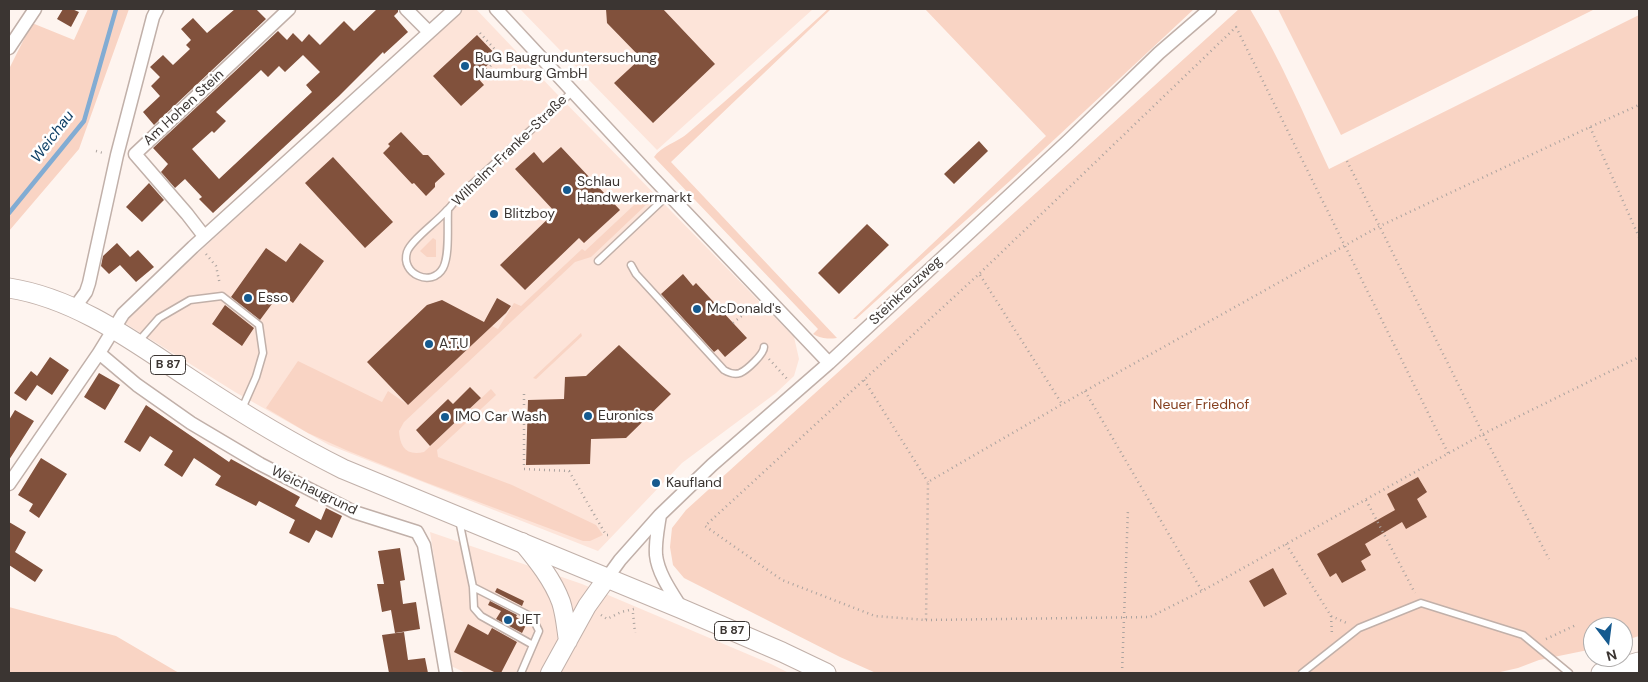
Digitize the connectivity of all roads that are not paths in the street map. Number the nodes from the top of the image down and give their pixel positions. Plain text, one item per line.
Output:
1 (35, 9) edge
2 (156, 9) edge
3 (290, 9) edge
4 (406, 9) edge
5 (455, 9) edge
6 (496, 9) edge
7 (1210, 9) edge
8 (430, 32) junction
9 (9, 48) edge
10 (572, 92) junction
11 (668, 194) junction
12 (448, 210) junction
13 (204, 236) junction
14 (598, 261) dead end
15 (631, 265) dead end
16 (9, 288) edge
17 (75, 307) junction
18 (113, 329) junction
19 (136, 344) junction
20 (764, 350) road end
21 (99, 353) junction
22 (829, 362) junction
23 (241, 412) junction
24 (9, 484) edge
25 (660, 515) junction
26 (458, 516) junction
27 (522, 542) junction
28 (607, 578) junction
29 (473, 587) junction
30 (682, 609) junction
31 (568, 641) junction
32 (533, 645) junction
33 (1639, 662) edge
34 (446, 673) edge
35 (520, 673) edge
36 (550, 673) edge
37 (826, 673) edge
38 (1302, 673) edge
39 (1569, 673) edge
40 (1601, 673) edge

1 - 9 street
2 - 17 street
3 - 13 street, Am Hohen Stein
4 - 8 street
5 - 8 street
6 - 10 street, Wilhelm-Franke-Straße
7 - 22 street, Steinkreuzweg
8 - 13 street
10 - 11 street, Wilhelm-Franke-Straße
10 - 12 lane, Wilhelm-Franke-Straße
11 - 14 lane
11 - 22 street, Wilhelm-Franke-Straße
12 - 12 lane, Wilhelm-Franke-Straße
13 - 18 street
15 - 20 lane
16 - 17 main road, B 87
17 - 18 main road, B 87
18 - 19 main road, B 87
18 - 21 street
19 - 23 main road, B 87
19 - 23 lane
21 - 24 street
21 - 34 street, Weichaugrund
22 - 25 street, Steinkreuzweg
23 - 26 main road, B 87
25 - 28 street, Steinkreuzweg
25 - 30 street
26 - 27 main road, B 87
26 - 29 lane
27 - 28 main road, B 87
27 - 31 street
28 - 30 main road, B 87
28 - 31 street
29 - 32 lane
29 - 32 lane
30 - 37 main road, B 87
31 - 36 street
32 - 35 lane
33 - 40 main road
38 - 39 lane

